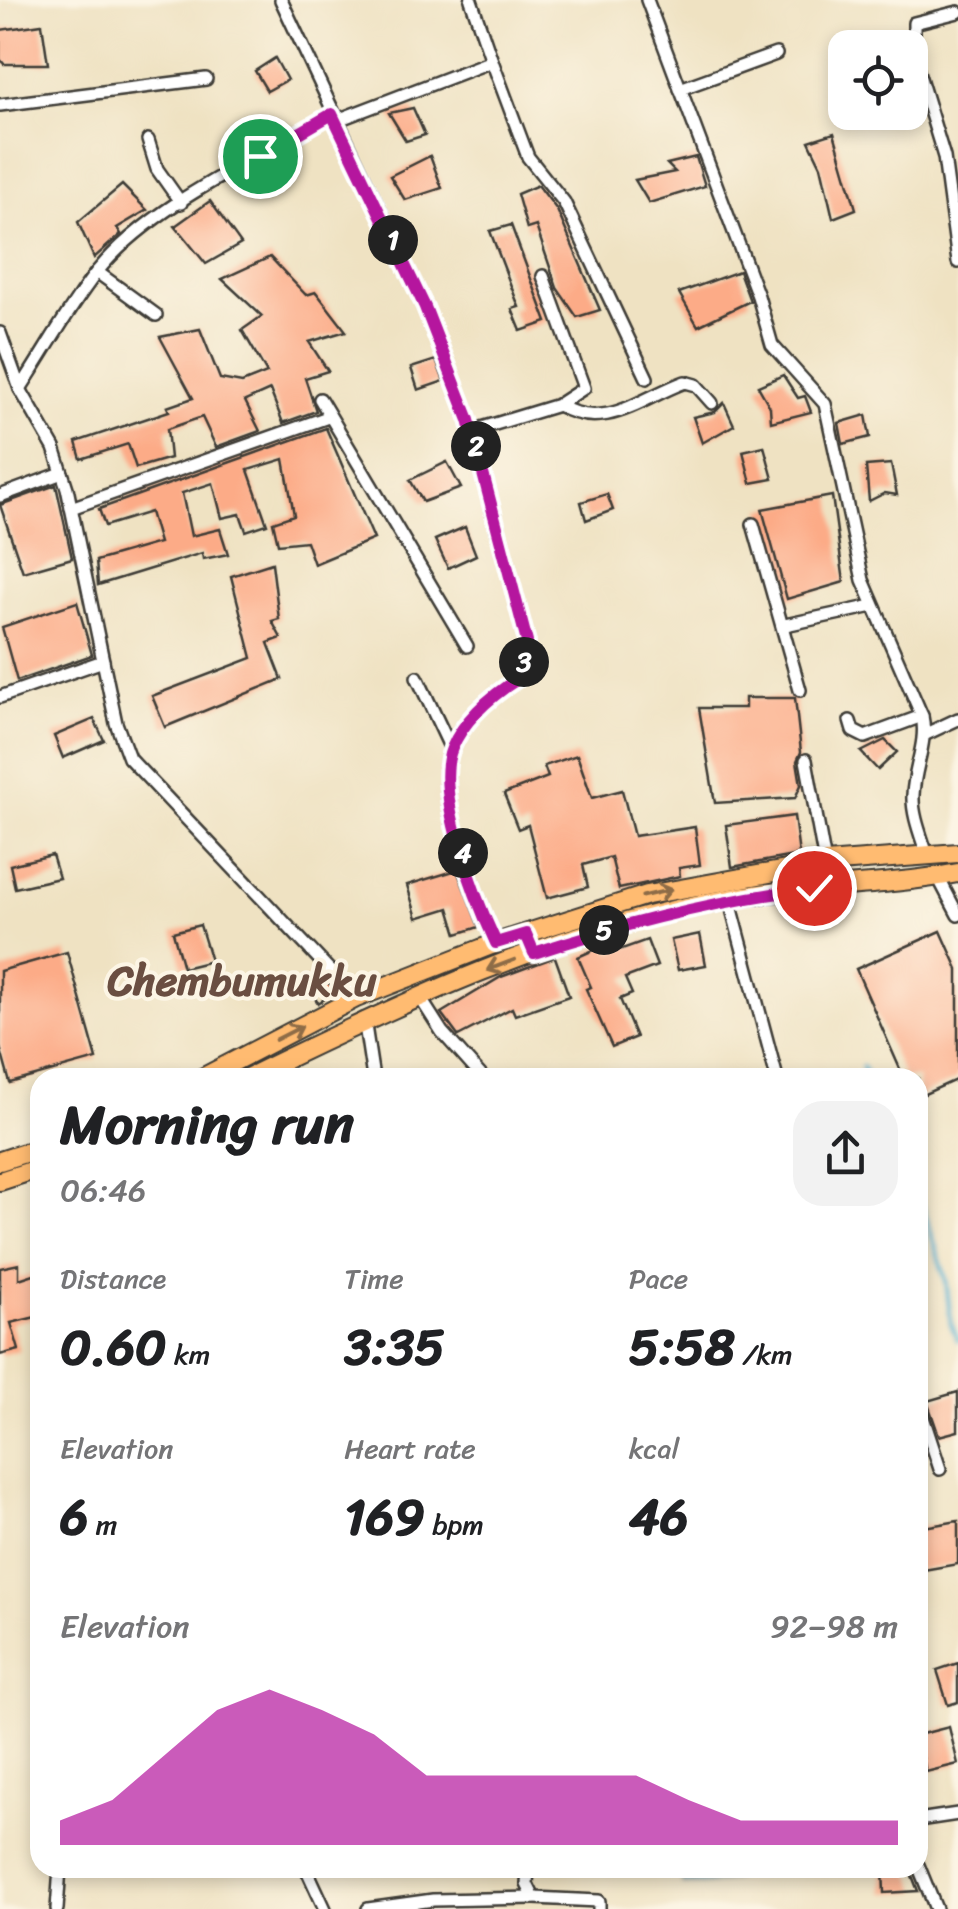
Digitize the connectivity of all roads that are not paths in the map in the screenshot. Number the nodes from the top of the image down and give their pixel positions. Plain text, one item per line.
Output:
1 (281, 0) edge
2 (471, 0) edge
3 (647, 0) edge
4 (958, 12) edge
5 (776, 54) dead end
6 (492, 62) junction
7 (206, 79) dead end
8 (680, 89) junction
9 (0, 106) edge
10 (334, 118) junction
11 (148, 140) dead end
12 (182, 203) junction
13 (958, 262) edge
14 (97, 272) junction
15 (543, 276) dead end
16 (156, 315) dead end
17 (0, 333) edge
18 (647, 378) dead end
19 (20, 389) junction
20 (320, 399) dead end
21 (712, 403) dead end
22 (558, 405) junction
23 (328, 417) junction
24 (472, 431) junction
25 (62, 473) junction
26 (0, 496) edge
27 (71, 508) junction
28 (753, 524) dead end
29 (873, 606) junction
30 (785, 625) junction
31 (467, 646) dead end
32 (103, 661) junction
33 (417, 677) dead end
34 (800, 690) dead end
35 (0, 696) edge
36 (922, 716) junction
37 (958, 719) edge
38 (850, 721) dead end
39 (926, 734) junction
40 (451, 749) junction
41 (806, 760) dead end
42 (958, 853) edge
43 (928, 858) junction
44 (825, 863) junction
45 (958, 873) edge
46 (938, 877) junction
47 (729, 898) junction
48 (958, 915) edge
49 (526, 934) junction
50 (496, 943) junction
51 (534, 953) junction
52 (419, 996) junction
53 (356, 998) junction
54 (364, 1019) junction
55 (221, 1068) edge
56 (267, 1068) edge
57 (372, 1068) edge
58 (474, 1068) edge
59 (774, 1068) edge
60 (30, 1151) edge
61 (0, 1161) edge
62 (30, 1171) edge
63 (0, 1181) edge
64 (928, 1432) edge
65 (940, 1469) dead end
66 (958, 1814) edge
67 (928, 1818) edge
68 (59, 1878) edge
69 (311, 1878) edge
70 (527, 1878) edge
71 (923, 1878) edge
72 (534, 1898) junction
73 (453, 1904) edge
74 (376, 1908) edge
75 (57, 1909) edge
76 (326, 1909) edge
77 (600, 1909) edge
78 (936, 1909) edge

1 - 10 street
2 - 6 street
3 - 8 street
4 - 13 street
5 - 8 street
6 - 10 street
6 - 18 street
7 - 9 street
8 - 29 street
10 - 12 street
10 - 24 street
11 - 12 street
12 - 14 street
14 - 16 street
14 - 19 street
15 - 22 street
17 - 19 street
19 - 25 street
20 - 23 street
21 - 22 street
22 - 24 street
23 - 27 street
23 - 31 street
24 - 40 street
25 - 26 street
25 - 27 street
27 - 32 street
28 - 30 street
29 - 30 street
29 - 36 street
30 - 34 street
32 - 35 street
32 - 53 street
33 - 40 street
36 - 38 street
36 - 39 street
37 - 39 street
39 - 43 street
40 - 50 street
41 - 44 street
42 - 43 main road
43 - 44 main road
49 -> 44 main road
45 - 46 main road
46 - 47 main road
46 - 48 street
47 - 51 main road
47 - 59 street
49 - 50 main road
49 - 51 main road
50 - 53 main road
51 -> 52 main road
52 - 54 main road
52 - 58 street
55 -> 53 main road
54 - 56 main road
54 - 57 street
60 - 61 main road
62 - 63 main road
64 - 65 street
66 - 67 street
68 - 75 street
69 - 76 street
70 - 72 street
71 - 78 street
72 - 73 street
72 - 77 street
73 - 74 street

